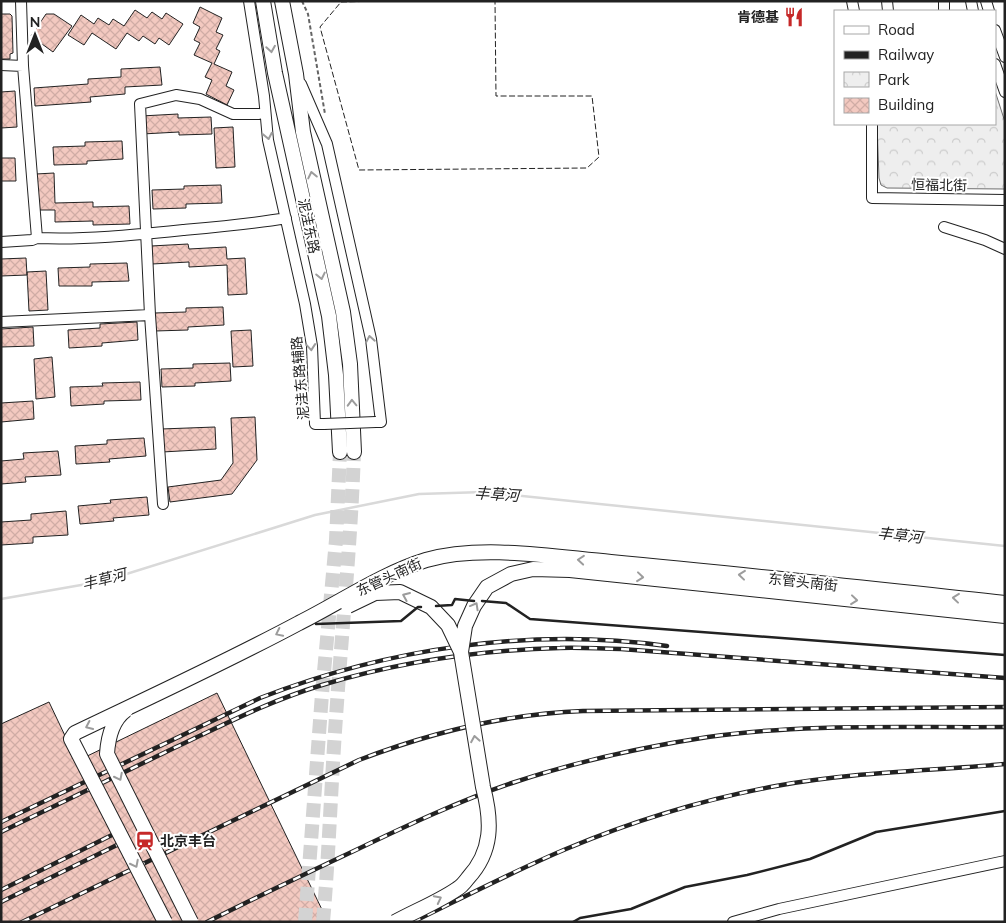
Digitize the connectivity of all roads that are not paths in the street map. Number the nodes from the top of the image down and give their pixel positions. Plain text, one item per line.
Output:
1 (21, 1) edge
2 (250, 1) edge
3 (263, 1) edge
4 (282, 1) edge
5 (996, 33) edge
6 (1005, 57) edge
7 (1, 65) edge
8 (23, 66) junction
9 (996, 67) edge
10 (296, 74) junction
11 (1005, 92) edge
12 (259, 114) dead end
13 (872, 125) edge
14 (1005, 200) edge
15 (286, 218) junction
16 (944, 227) dead end
17 (146, 234) junction
18 (37, 238) junction
19 (1, 242) edge
20 (1005, 249) edge
21 (150, 315) junction
22 (1, 322) edge
23 (164, 504) dead end
24 (1005, 603) edge
25 (1005, 616) edge
26 (299, 624) junction
27 (461, 652) junction
28 (148, 698) junction
29 (1005, 861) edge
30 (164, 922) edge
31 (191, 922) edge
32 (395, 922) edge
33 (733, 922) edge

1 - 8 street
2 -> 15 street, 泥洼东路辅路
3 -> 10 main road, 泥洼东路
4 - 10 main road, 泥洼东路
5 - 6 street
7 - 8 street
8 - 18 street
9 - 11 street
15 -> 10 street, 泥洼东路辅路, bridge
12 - 17 street
13 - 14 street, 恒福北街
15 - 17 street
16 - 20 street
17 - 18 street
17 - 21 street
18 - 19 street
21 - 22 street
21 - 23 street
24 -> 26 main road, 东管头南街, bridge
27 -> 25 main road, 东管头南街, bridge
27 -> 26 main road, bridge
26 -> 28 main road, 东管头南街, bridge
32 -> 27 main road, bridge
28 -> 30 main road, 东管头南街, bridge
28 -> 31 main road, bridge
29 - 33 street

